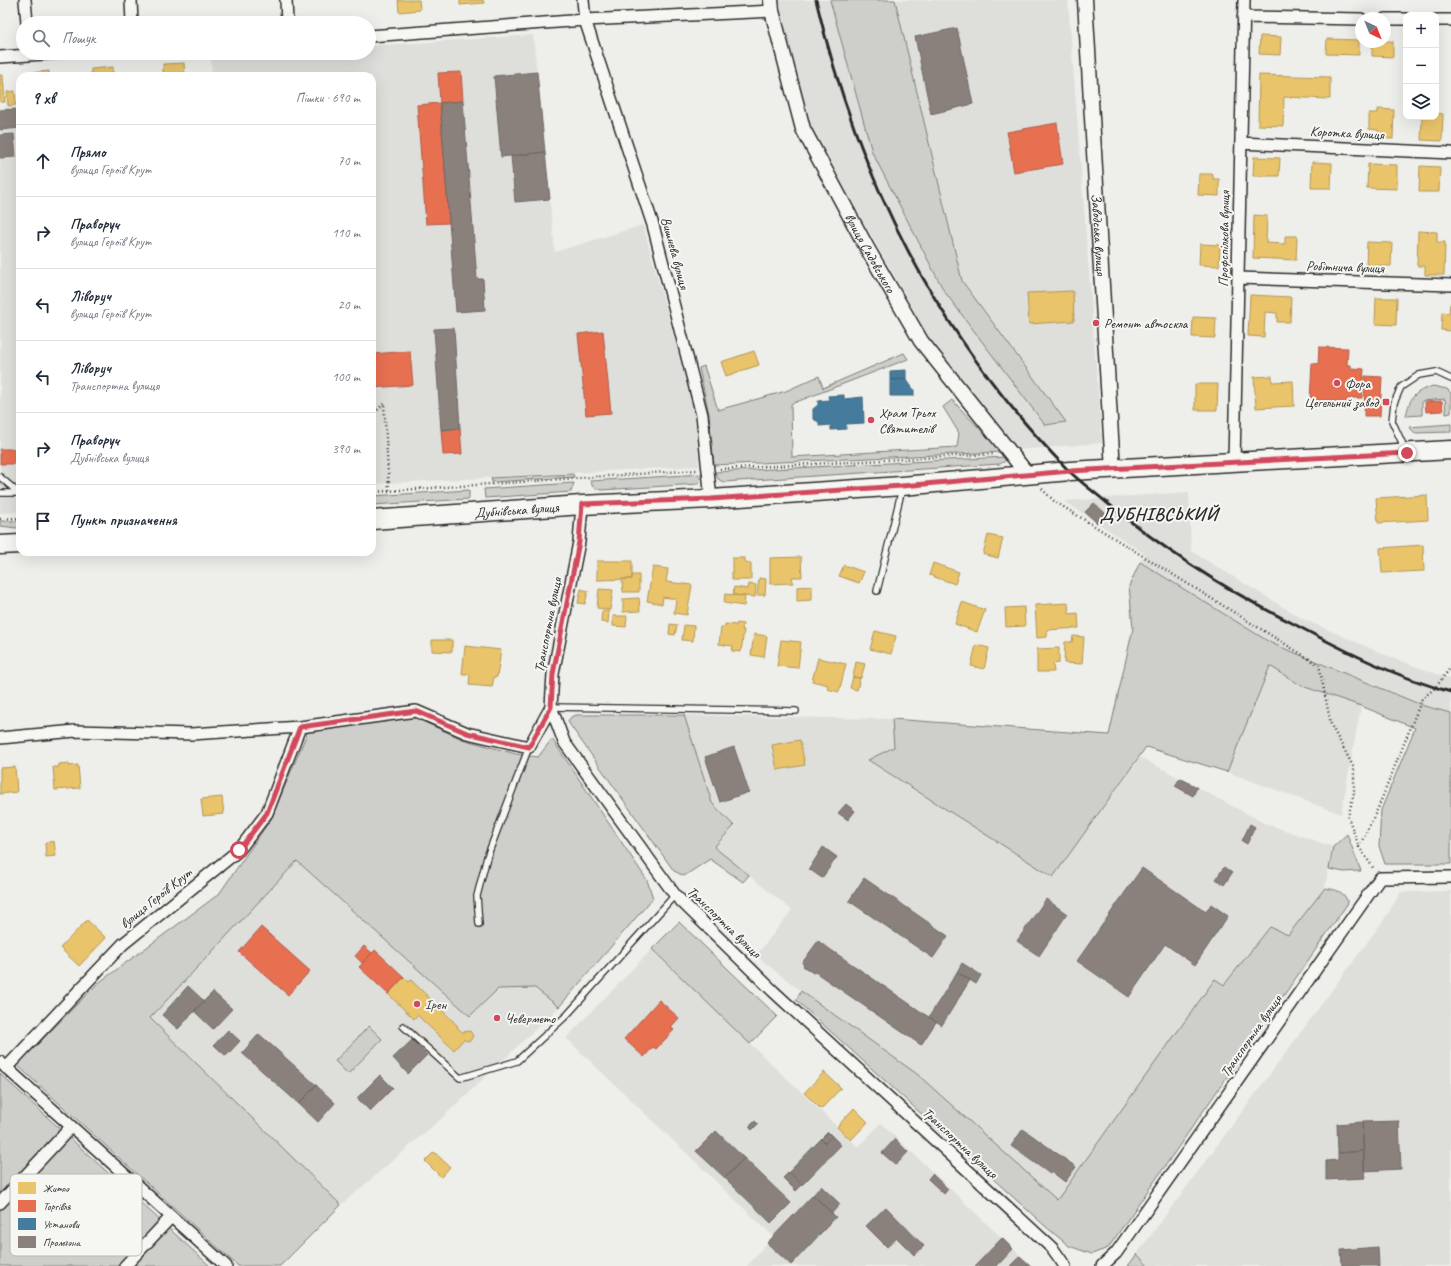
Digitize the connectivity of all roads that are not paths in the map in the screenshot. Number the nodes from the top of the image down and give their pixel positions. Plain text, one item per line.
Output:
1 (26, 0) edge
2 (131, 0) edge
3 (286, 0) edge
4 (584, 0) edge
5 (1085, 0) edge
6 (1244, 0) edge
7 (771, 5) edge
8 (27, 16) edge
9 (132, 16) edge
10 (287, 16) edge
11 (1243, 17) junction
12 (1355, 19) edge
13 (1391, 19) edge
14 (1403, 19) edge
15 (585, 20) junction
16 (1439, 20) edge
17 (1451, 20) edge
18 (376, 35) edge
19 (16, 55) edge
20 (0, 57) edge
21 (1241, 143) junction
22 (1451, 153) edge
23 (1238, 278) junction
24 (1451, 285) edge
25 (1451, 379) edge
26 (1451, 450) edge
27 (1407, 453) junction
28 (1234, 462) junction
29 (1113, 470) junction
30 (1028, 475) junction
31 (0, 477) edge
32 (902, 486) junction
33 (16, 491) edge
34 (0, 493) edge
35 (16, 494) edge
36 (711, 499) junction
37 (582, 504) junction
38 (376, 520) edge
39 (16, 544) edge
40 (0, 545) edge
41 (876, 591) dead end
42 (551, 707) junction
43 (796, 710) dead end
44 (300, 727) junction
45 (0, 738) edge
46 (529, 747) junction
47 (1451, 877) edge
48 (675, 895) junction
49 (479, 924) dead end
50 (403, 1026) dead end
51 (3, 1065) edge
52 (71, 1127) junction
53 (27, 1174) edge
54 (123, 1174) edge
55 (142, 1191) edge
56 (10, 1192) edge
57 (0, 1203) edge
58 (171, 1217) junction
59 (142, 1248) edge
60 (134, 1256) edge
61 (125, 1266) edge
62 (226, 1266) edge
63 (1065, 1266) edge
64 (1102, 1266) edge

1 - 8 street
2 - 9 street
3 - 10 street
4 - 15 street, Вишнева вулиця
5 - 29 street, Заводська вулиця
6 - 11 street, Профспілкова вулиця
7 - 15 street
7 - 30 street, вулиця Садовського
11 - 12 street
11 - 21 street, Профспілкова вулиця
13 - 14 street
15 - 18 street
15 - 36 street, Вишнева вулиця
16 - 17 street
19 - 20 street
21 - 22 street, Коротка вулиця
21 - 23 street, Профспілкова вулиця
23 - 24 street, Робітнича вулиця
23 - 28 street, Профспілкова вулиця
25 - 27 lane
26 - 27 main road, Дубнівська вулиця
27 - 28 main road, Дубнівська вулиця
28 - 29 main road, Дубнівська вулиця
29 - 30 main road, Дубнівська вулиця
30 - 32 main road, Дубнівська вулиця
31 - 33 lane
32 - 36 main road, Дубнівська вулиця
32 - 41 lane
34 - 35 lane
36 - 37 main road, Дубнівська вулиця
37 - 38 main road, Дубнівська вулиця
37 - 42 street, Транспортна вулиця
39 - 40 main road
42 - 43 lane
42 - 46 street
42 - 48 street, Транспортна вулиця
44 - 45 street
44 - 46 street
44 - 51 street, вулиця Героїв Крут
46 - 49 lane
47 - 64 street, Транспортна вулиця
48 - 50 lane
48 - 63 street, Транспортна вулиця
51 - 52 street
52 - 53 street
52 - 54 street
55 - 58 street
56 - 57 street
58 - 59 street
58 - 62 street
60 - 61 street

